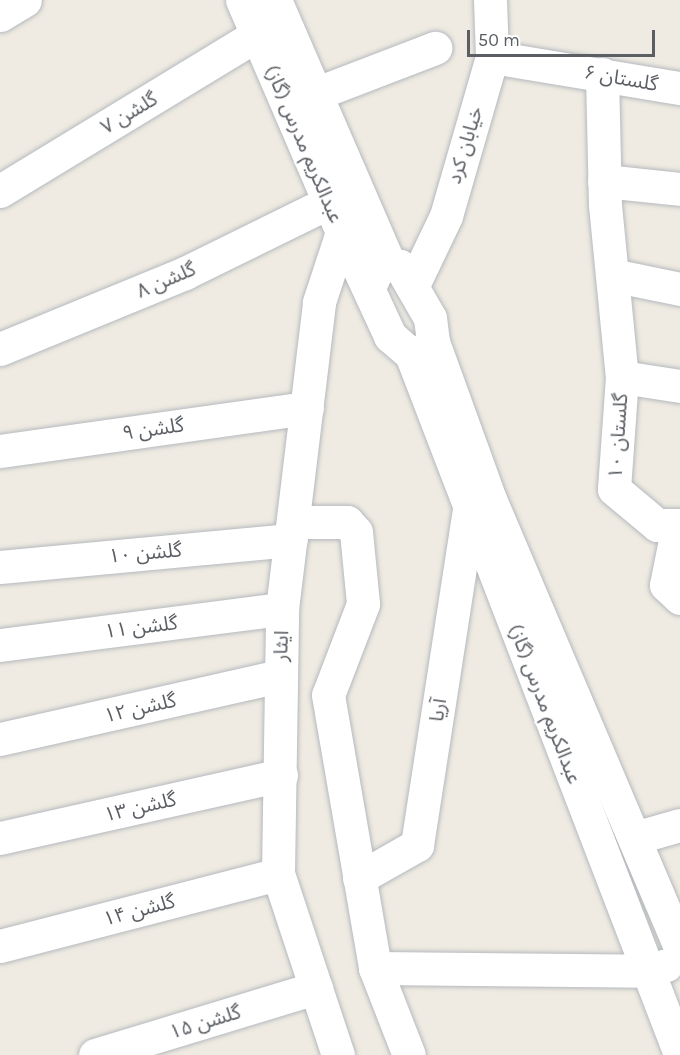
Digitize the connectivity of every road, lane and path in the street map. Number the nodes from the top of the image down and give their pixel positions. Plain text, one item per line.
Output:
1 (25, 0) edge
2 (242, 0) edge
3 (490, 0) edge
4 (280, 2) edge
5 (0, 15) edge
6 (257, 34) junction
7 (435, 48) dead end
8 (492, 57) junction
9 (602, 74) junction
10 (680, 88) edge
11 (315, 94) junction
12 (604, 181) junction
13 (680, 189) edge
14 (0, 191) edge
15 (329, 202) junction
16 (342, 232) junction
17 (379, 275) junction
18 (612, 275) junction
19 (413, 285) junction
20 (680, 289) edge
21 (422, 348) junction
22 (0, 350) edge
23 (622, 377) junction
24 (680, 386) edge
25 (307, 408) junction
26 (0, 451) edge
27 (470, 508) junction
28 (679, 525) edge
29 (292, 531) junction
30 (2, 558) edge
31 (680, 598) edge
32 (282, 609) junction
33 (0, 645) edge
34 (280, 676) junction
35 (0, 739) edge
36 (281, 775) junction
37 (680, 825) edge
38 (0, 838) edge
39 (634, 838) junction
40 (278, 874) junction
41 (359, 878) junction
42 (0, 946) edge
43 (680, 946) edge
44 (680, 961) edge
45 (375, 968) junction
46 (648, 971) junction
47 (316, 988) junction
48 (680, 1054) edge
49 (94, 1055) edge
50 (338, 1055) edge
51 (409, 1055) edge

1 - 5 street
2 - 6 street, عبدالکریم مدرس (گاز)
3 - 8 street, خیابان کرد
4 - 11 street, عبدالکریم مدرس (گاز)
6 - 14 street, گلشن ۷
6 - 15 street, عبدالکریم مدرس (گاز)
7 - 11 street
8 - 9 street, گلستان ۶
8 - 19 street, خیابان کرد
9 - 10 street, گلستان ۶
9 - 12 street
11 - 17 street, عبدالکریم مدرس (گاز)
12 - 13 street
12 - 18 street
15 - 16 street, عبدالکریم مدرس (گاز)
15 - 22 street, گلشن ۸
16 - 17 street, عبدالکریم مدرس (گاز)
16 - 25 street, ایثار
17 - 19 street
17 - 21 street
18 - 20 street
18 - 23 street
19 - 21 street
21 - 27 street, عبدالکریم مدرس (گاز)
21 - 39 street, عبدالکریم مدرس (گاز)
23 - 24 street
23 - 28 street, گلستان ۱۰
25 - 26 street, گلشن ۹
25 - 29 street, ایثار
27 - 41 street, آریا
27 - 46 street, عبدالکریم مدرس (گاز)
28 - 31 street
29 - 30 street, گلشن ۱۰
29 - 32 street, ایثار
29 - 41 street, گلشن ۱۰
32 - 33 street, گلشن ۱۱
32 - 34 street, ایثار
34 - 35 street, گلشن ۱۲
34 - 36 street, ایثار
36 - 38 street, گلشن ۱۳
36 - 40 street, ایثار
37 - 39 street
39 - 43 street, عبدالکریم مدرس (گاز)
40 - 42 street, گلشن ۱۴
40 - 47 street, ایثار
41 - 45 street, گلشن ۱۰
44 - 46 street
45 - 46 street
45 - 51 street, گلشن ۱۰
46 - 48 street, عبدالکریم مدرس (گاز)
47 - 49 street, گلشن ۱۵
47 - 50 street, ایثار

